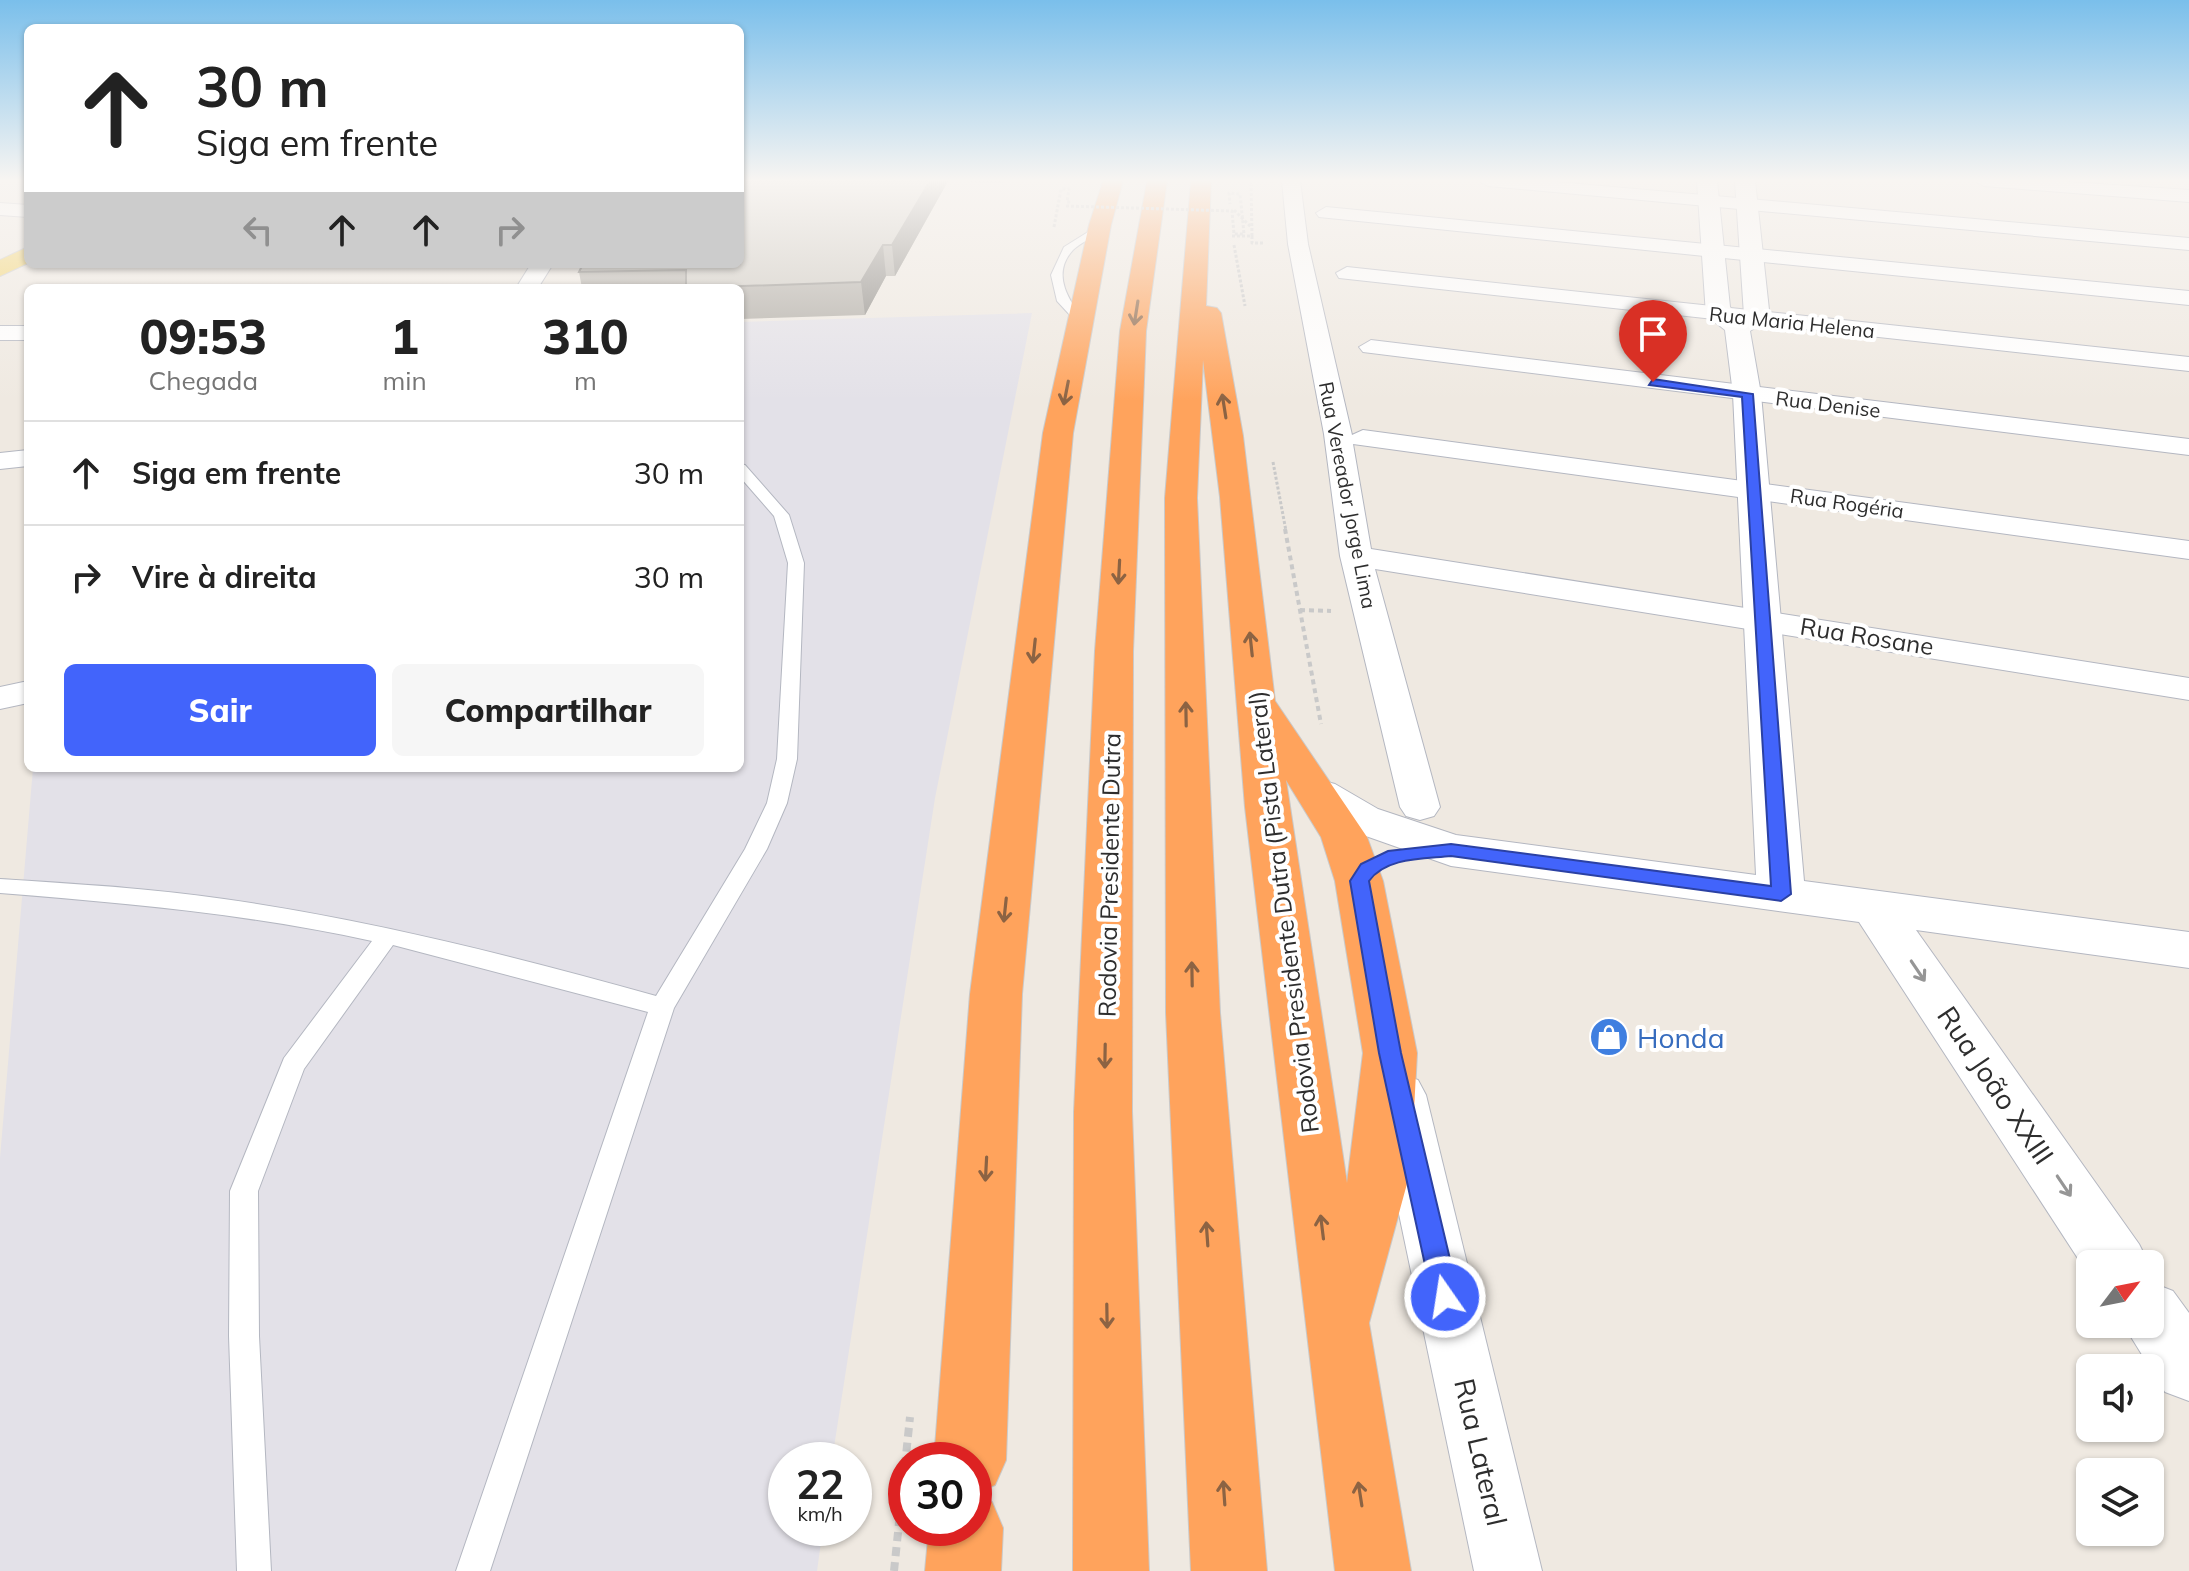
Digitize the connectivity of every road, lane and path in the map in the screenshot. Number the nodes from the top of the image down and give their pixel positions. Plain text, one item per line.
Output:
1 (1075, 254) edge
2 (1145, 254) edge
3 (1196, 254) edge
4 (1196, 254) edge
5 (1236, 254) edge
6 (1300, 254) edge
7 (1715, 254) edge
8 (1743, 254) edge
9 (1751, 255) junction
10 (24, 256) edge
11 (0, 269) edge
12 (1347, 273) dead end
13 (2189, 298) edge
14 (1247, 314) dead end
15 (1738, 320) junction
16 (0, 333) edge
17 (24, 333) edge
18 (1371, 347) dead end
19 (2189, 364) edge
20 (1747, 394) junction
21 (1363, 438) dead end
22 (2189, 447) edge
23 (1272, 454) dead end
24 (24, 458) edge
25 (0, 461) edge
26 (744, 473) edge
27 (1753, 491) junction
28 (2189, 550) edge
29 (1356, 556) junction
30 (1765, 619) junction
31 (2189, 689) edge
32 (24, 693) edge
33 (1257, 696) junction
34 (0, 698) edge
35 (1328, 800) junction
36 (1420, 807) dead end
37 (1451, 850) junction
38 (1359, 881) junction
39 (0, 886) edge
40 (1781, 894) junction
41 (1874, 907) junction
42 (388, 936) junction
43 (2189, 950) edge
44 (662, 1007) junction
45 (1390, 1053) junction
46 (2107, 1250) edge
47 (1335, 1332) junction
48 (2164, 1332) edge
49 (2189, 1369) edge
50 (971, 1442) edge
51 (965, 1546) edge
52 (254, 1571) edge
53 (473, 1571) edge
54 (963, 1571) edge
55 (1111, 1571) edge
56 (1229, 1571) edge
57 (1373, 1571) edge
58 (1508, 1571) edge

1 -> 50 highway
2 -> 55 highway, Rodovia Presidente Dutra
33 -> 3 highway, Rodovia Presidente Dutra (Pista Lateral)
56 -> 4 highway
5 - 14 path
6 - 29 street, Rua Vereador Jorge Lima
7 - 15 street
8 - 9 street
9 - 13 street
9 - 15 street
10 - 11 main road
12 - 15 street, Rua Maria Helena
15 - 19 street, Rua Maria Helena
15 - 20 street
16 - 17 street
18 - 20 street, Rua Denise
20 - 22 street, Rua Denise
20 - 27 street
21 - 27 street, Rua Rogéria
23 - 35 path
24 - 25 street
26 - 44 lane
27 - 28 street, Rua Rogéria
27 - 30 street
29 - 30 street, Rua Rosane
29 - 36 street, Rua Vereador Jorge Lima
30 - 31 street, Rua Rosane
30 - 40 street
32 - 34 street
33 - 35 highway
47 -> 33 highway, Rodovia Presidente Dutra (Pista Lateral)
35 - 37 street
35 - 38 highway
37 - 38 street
37 - 40 street
38 - 45 highway
39 - 42 lane
40 - 41 street
41 - 43 street
41 -> 46 street, Rua João XXIII
42 - 44 lane
42 - 52 lane
44 - 53 lane
45 - 47 highway
45 - 58 street, Rua Lateral
57 -> 47 highway, Rodovia Presidente Dutra (Pista Lateral)
48 - 49 street
51 - 54 highway

